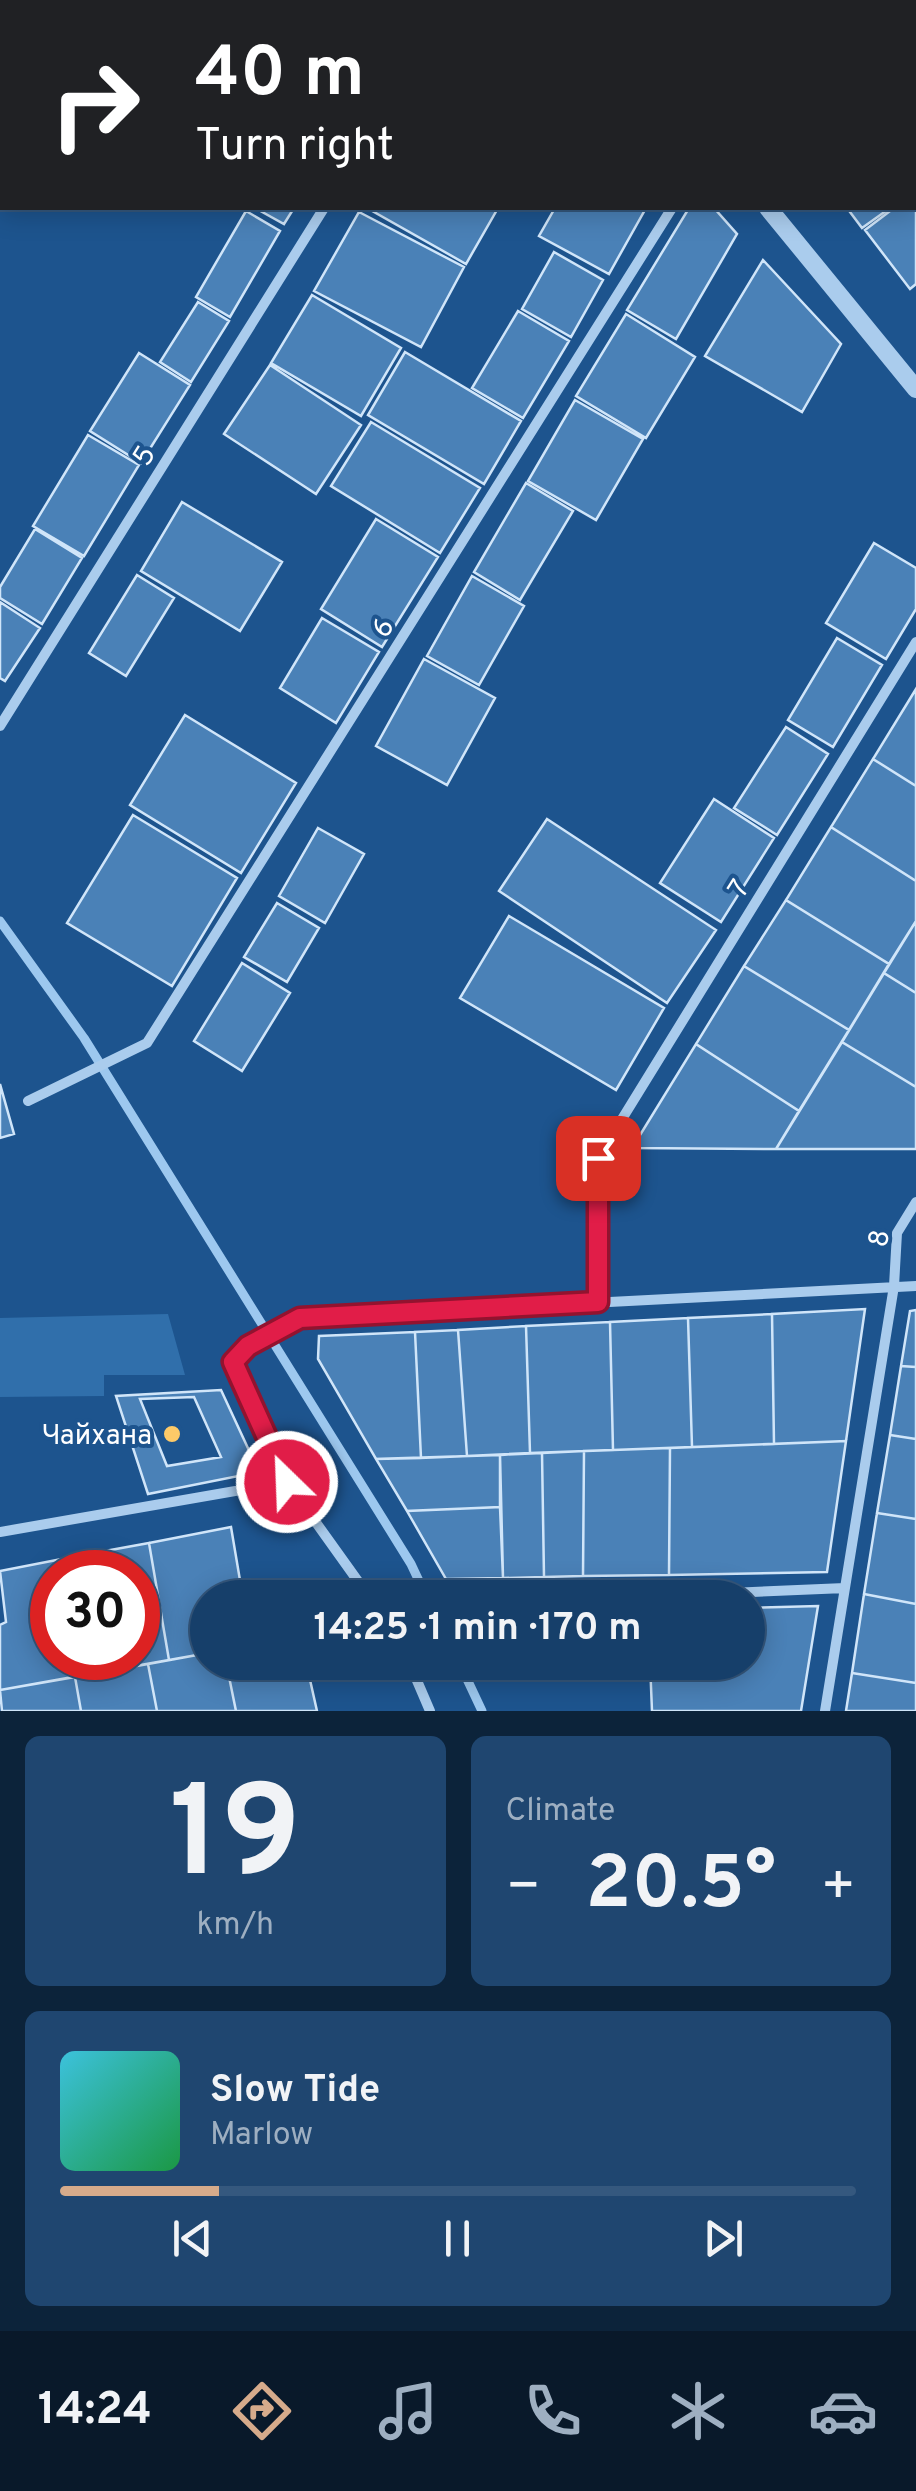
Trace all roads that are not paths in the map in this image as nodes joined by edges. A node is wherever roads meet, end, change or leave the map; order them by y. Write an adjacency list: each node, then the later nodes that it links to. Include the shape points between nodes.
1 (323, 210): 6 (street, 5)
2 (671, 210): 7 (street, 6, via 147,1043)
3 (770, 210): 4 (street)
4 (916, 388)
5 (916, 642): 11 (street, 7, via 598,1158)
6 (0, 726)
7 (28, 1102)
8 (916, 1202): 9 (street, 8, via 897,1233)
9 (894, 1286): 10 (street); 11 (street); 15 (street, 8)
10 (916, 1286)
11 (598, 1302): 12 (street, via 300,1318 248,1346 233,1362)
12 (287, 1482): 13 (street); 14 (street)
13 (0, 1532)
14 (357, 1580)
15 (845, 1588): 16 (street); 19 (street, 8)
16 (765, 1591)
17 (417, 1680): 18 (street)
18 (430, 1711)
19 (825, 1711)

